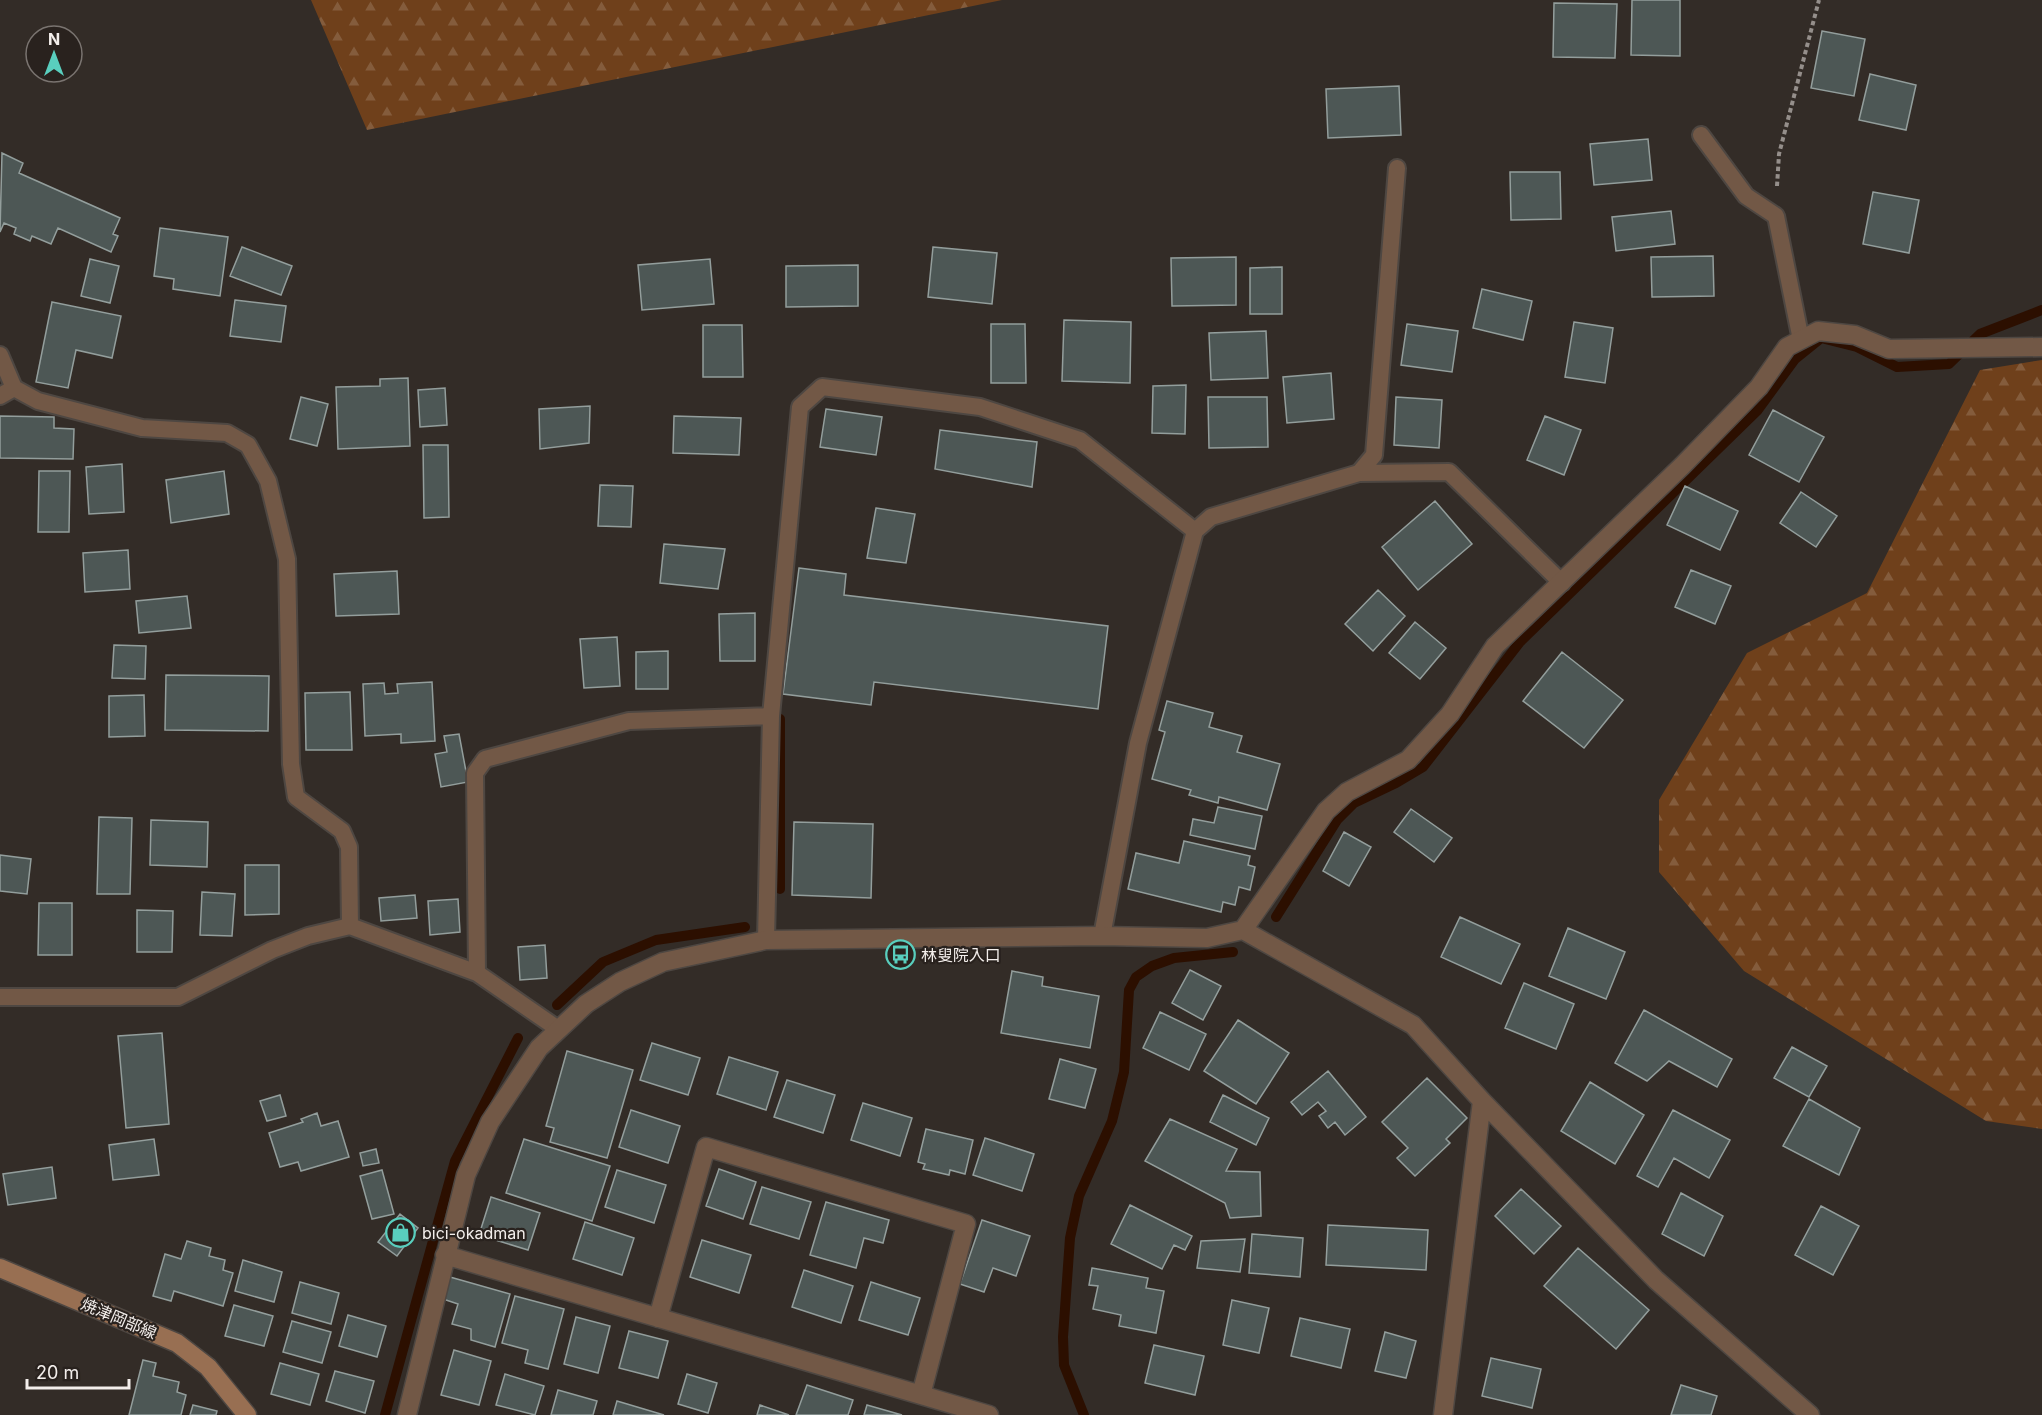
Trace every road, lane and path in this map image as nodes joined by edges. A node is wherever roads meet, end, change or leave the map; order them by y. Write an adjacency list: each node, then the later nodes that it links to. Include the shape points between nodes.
1 (1819, 0): 4 (path, via 1779,154)
2 (1701, 135): 4 (lane, via 1746,196)
3 (1397, 168): 9 (lane, via 1374,455)
4 (1776, 216): 5 (lane)
5 (1801, 340): 6 (street, via 1818,331 1855,335 1889,349); 11 (street, via 1787,347 1759,387)
6 (2042, 347)
7 (0, 355): 8 (lane)
8 (7, 392): 13 (lane, via 142,428 227,434 248,445 268,481 287,560 291,764 296,797 342,831 349,848)
9 (1359, 473): 10 (lane, via 1211,517); 11 (lane, via 1449,472)
10 (1195, 531): 12 (lane, via 1080,440 980,407 822,387 801,407); 15 (lane, via 1138,743)
11 (1562, 583): 14 (street, via 1495,645 1450,714 1408,760 1347,792 1326,811)
12 (771, 716): 16 (lane); 17 (lane, via 630,722 485,759 475,773)
13 (350, 926): 17 (lane); 18 (lane, via 272,950 178,997)
14 (1243, 930): 15 (street, via 1207,938); 20 (street, via 1413,1025)
15 (1102, 936): 16 (street)
16 (766, 940): 19 (street, via 663,962 620,982 586,1004)
17 (477, 973): 19 (lane)
18 (0, 996)
19 (558, 1029): 21 (street, via 539,1048 490,1122 466,1175)
20 (1482, 1101): 28 (street); 29 (street, via 1656,1280)
21 (446, 1255): 23 (street); 26 (street)
22 (0, 1268): 25 (main road, 焼津岡部線, via 177,1343 208,1367)
23 (658, 1318): 24 (street); 24 (street, via 706,1147 966,1224)
24 (921, 1395): 27 (street)
25 (247, 1415)
26 (407, 1415)
27 (989, 1415)
28 (1443, 1415)
29 (1810, 1415)

